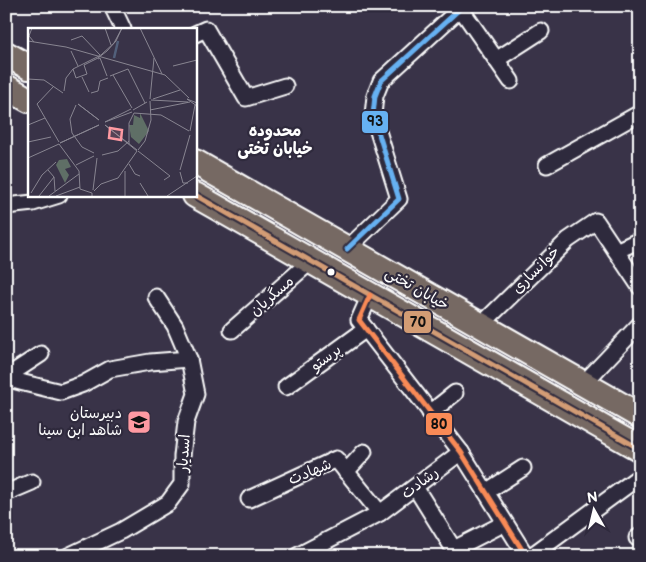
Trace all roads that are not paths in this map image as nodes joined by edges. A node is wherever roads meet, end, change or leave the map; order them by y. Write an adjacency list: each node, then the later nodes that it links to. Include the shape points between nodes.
1 (112, 6): 3 (street)
2 (462, 8): 7 (street); 20 (street, via 381,81 373,115 399,199)
3 (123, 28)
4 (541, 30): 7 (street)
5 (196, 33): 10 (street, via 206,28 246,98)
6 (6, 54): 8 (main road)
7 (496, 60): 9 (street)
8 (28, 66)
9 (511, 81)
10 (285, 86)
11 (6, 87): 12 (main road)
12 (28, 99)
13 (640, 113): 15 (street)
14 (196, 163): 20 (main road, خیابان تختی)
15 (547, 165)
16 (56, 196): 18 (street)
17 (196, 196): 22 (main road, خیابان تختی)
18 (6, 206)
19 (640, 240): 21 (street)
20 (347, 249): 27 (main road, خیابان تختی)
21 (616, 251): 23 (street); 27 (street, خوانساری, via 596,221 568,240)
22 (311, 261): 24 (main road, خیابان تختی); 29 (street, مسگریان)
23 (640, 288)
24 (370, 295): 28 (street, via 359,320); 38 (main road, خیابان تختی)
25 (156, 297): 31 (street, اسدیار, via 175,326)
26 (640, 324): 33 (street)
27 (481, 325): 33 (main road, خیابان تختی)
28 (366, 329): 34 (street, پرستو); 36 (street)
29 (232, 330)
30 (41, 354): 32 (street)
31 (189, 359): 32 (street, via 110,369 61,392); 53 (street, اسدیار, via 196,394 186,422 182,484 168,503 121,531)
32 (6, 377)
33 (583, 384): 37 (main road, خیابان تختی)
34 (286, 387)
35 (455, 393): 36 (street)
36 (430, 413): 40 (street)
37 (640, 416)
38 (640, 449)
39 (364, 452): 42 (street)
40 (461, 452): 45 (street, رشادت); 46 (street)
41 (522, 468): 46 (street)
42 (346, 472): 48 (street, شهادت, via 336,459); 49 (street, شهادت)
43 (640, 476): 55 (street)
44 (32, 482): 47 (street)
45 (415, 487): 49 (street, رشادت); 51 (street)
46 (486, 492): 50 (street)
47 (6, 493)
48 (249, 499)
49 (380, 513): 52 (street, رشادت)
50 (505, 522): 51 (street); 54 (street)
51 (456, 552)
52 (298, 555)
53 (68, 556)
54 (526, 556)
55 (531, 556)

